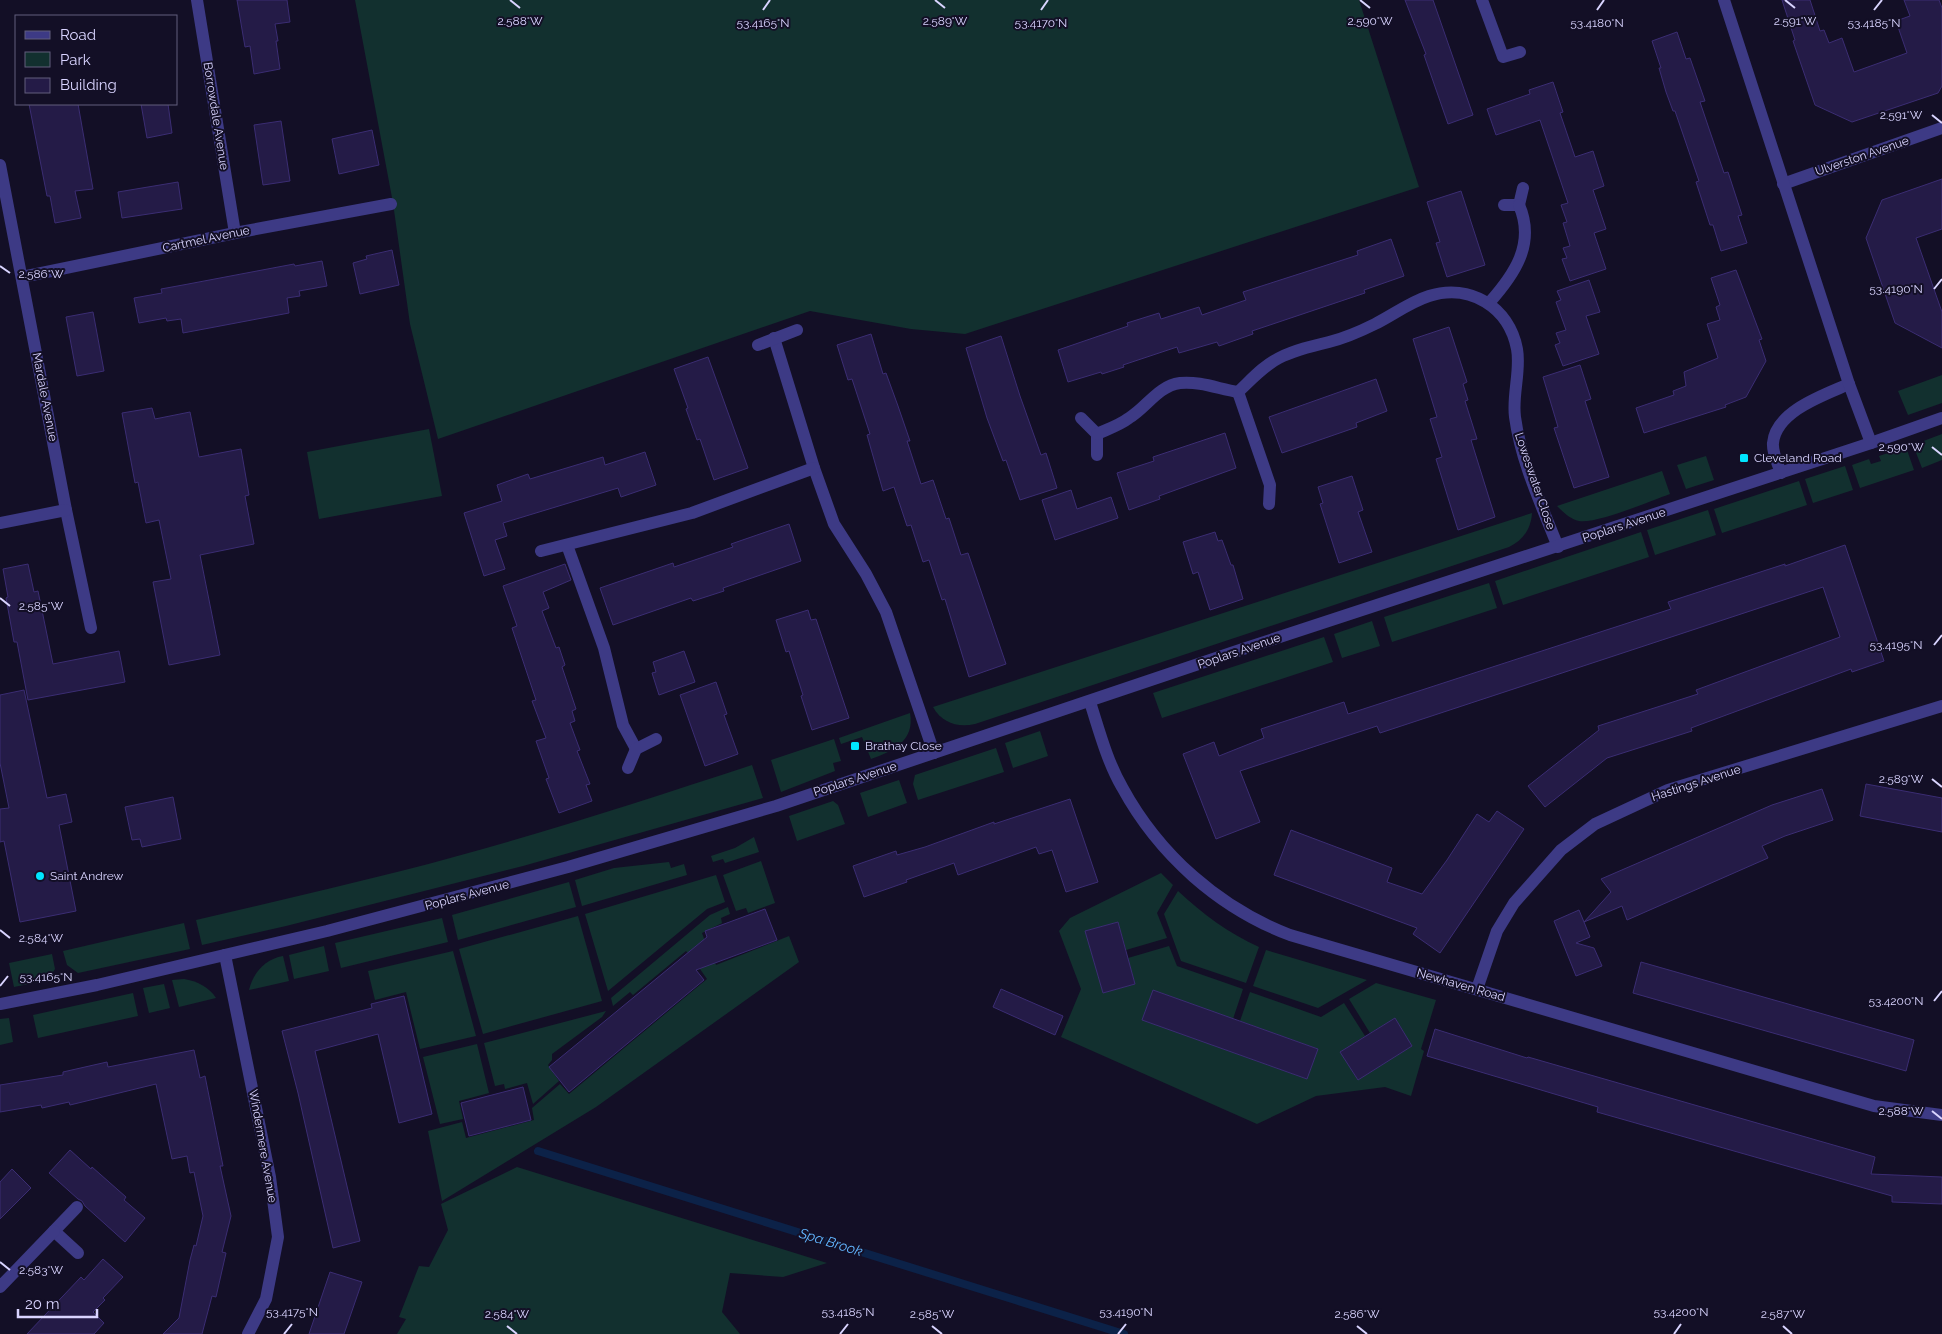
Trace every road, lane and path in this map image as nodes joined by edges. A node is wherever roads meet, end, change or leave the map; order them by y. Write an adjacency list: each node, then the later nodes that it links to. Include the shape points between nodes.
1 (196, 0): 12 (street, Borrowdale Avenue)
2 (1482, 0): 4 (street, via 1503,57)
3 (1724, 0): 7 (street)
4 (1520, 52)
5 (1942, 128): 7 (street, Ulverston Avenue)
6 (0, 165): 13 (street, Mardale Avenue)
7 (1783, 184): 18 (street)
8 (1523, 188): 10 (street)
9 (391, 204): 12 (street, Cartmel Avenue)
10 (1520, 204): 11 (street); 14 (street, via 1527,229 1519,261)
11 (1504, 205)
12 (235, 233): 13 (street, Cartmel Avenue)
13 (22, 277): 28 (street, Mardale Avenue)
14 (1488, 303): 19 (street, Loweswater Close, via 1460,292 1430,295 1355,334 1276,359); 31 (street, Loweswater Close, via 1507,323 1518,351 1514,400 1517,426)
15 (797, 330): 16 (street)
16 (774, 338): 17 (street); 25 (street)
17 (758, 344)
18 (1849, 384): 23 (street); 26 (street, via 1802,405 1779,428 1772,445)
19 (1238, 392): 22 (street, via 1192,383 1173,385 1157,393 1128,419); 27 (street, via 1270,485)
20 (1081, 418): 22 (street)
21 (1942, 418): 23 (street, Poplars Avenue)
22 (1098, 434): 24 (street)
23 (1871, 443): 26 (street, Poplars Avenue)
24 (1097, 456)
25 (814, 468): 30 (street, via 692,513); 38 (street, via 834,524 886,612)
26 (1781, 473): 31 (street, Poplars Avenue)
27 (1269, 504)
28 (66, 510): 29 (street); 33 (street, Mardale Avenue)
29 (0, 524)
30 (567, 545): 32 (street); 37 (street, via 604,648 623,725)
31 (1558, 547): 34 (street, Poplars Avenue)
32 (541, 552)
33 (91, 628)
34 (1090, 702): 38 (street, Poplars Avenue); 41 (street, Newhaven Road, via 1113,769 1132,804 1175,859 1217,896 1252,919 1290,935)
35 (1942, 706): 41 (street, Hastings Avenue, via 1668,790 1595,824 1561,850 1514,903 1497,931)
36 (656, 739): 37 (street)
37 (636, 749): 39 (street)
38 (934, 753): 40 (street, Poplars Avenue, via 776,806 568,867 337,929)
39 (628, 768)
40 (225, 955): 42 (street, Poplars Avenue); 48 (street, Windermere Avenue, via 270,1177 278,1237 266,1299)
41 (1477, 989): 43 (street, Newhaven Road, via 1874,1106)
42 (0, 1004)
43 (1942, 1115)
44 (77, 1207): 45 (street)
45 (54, 1231): 46 (street); 47 (street)
46 (78, 1253)
47 (0, 1287)
48 (248, 1334)

